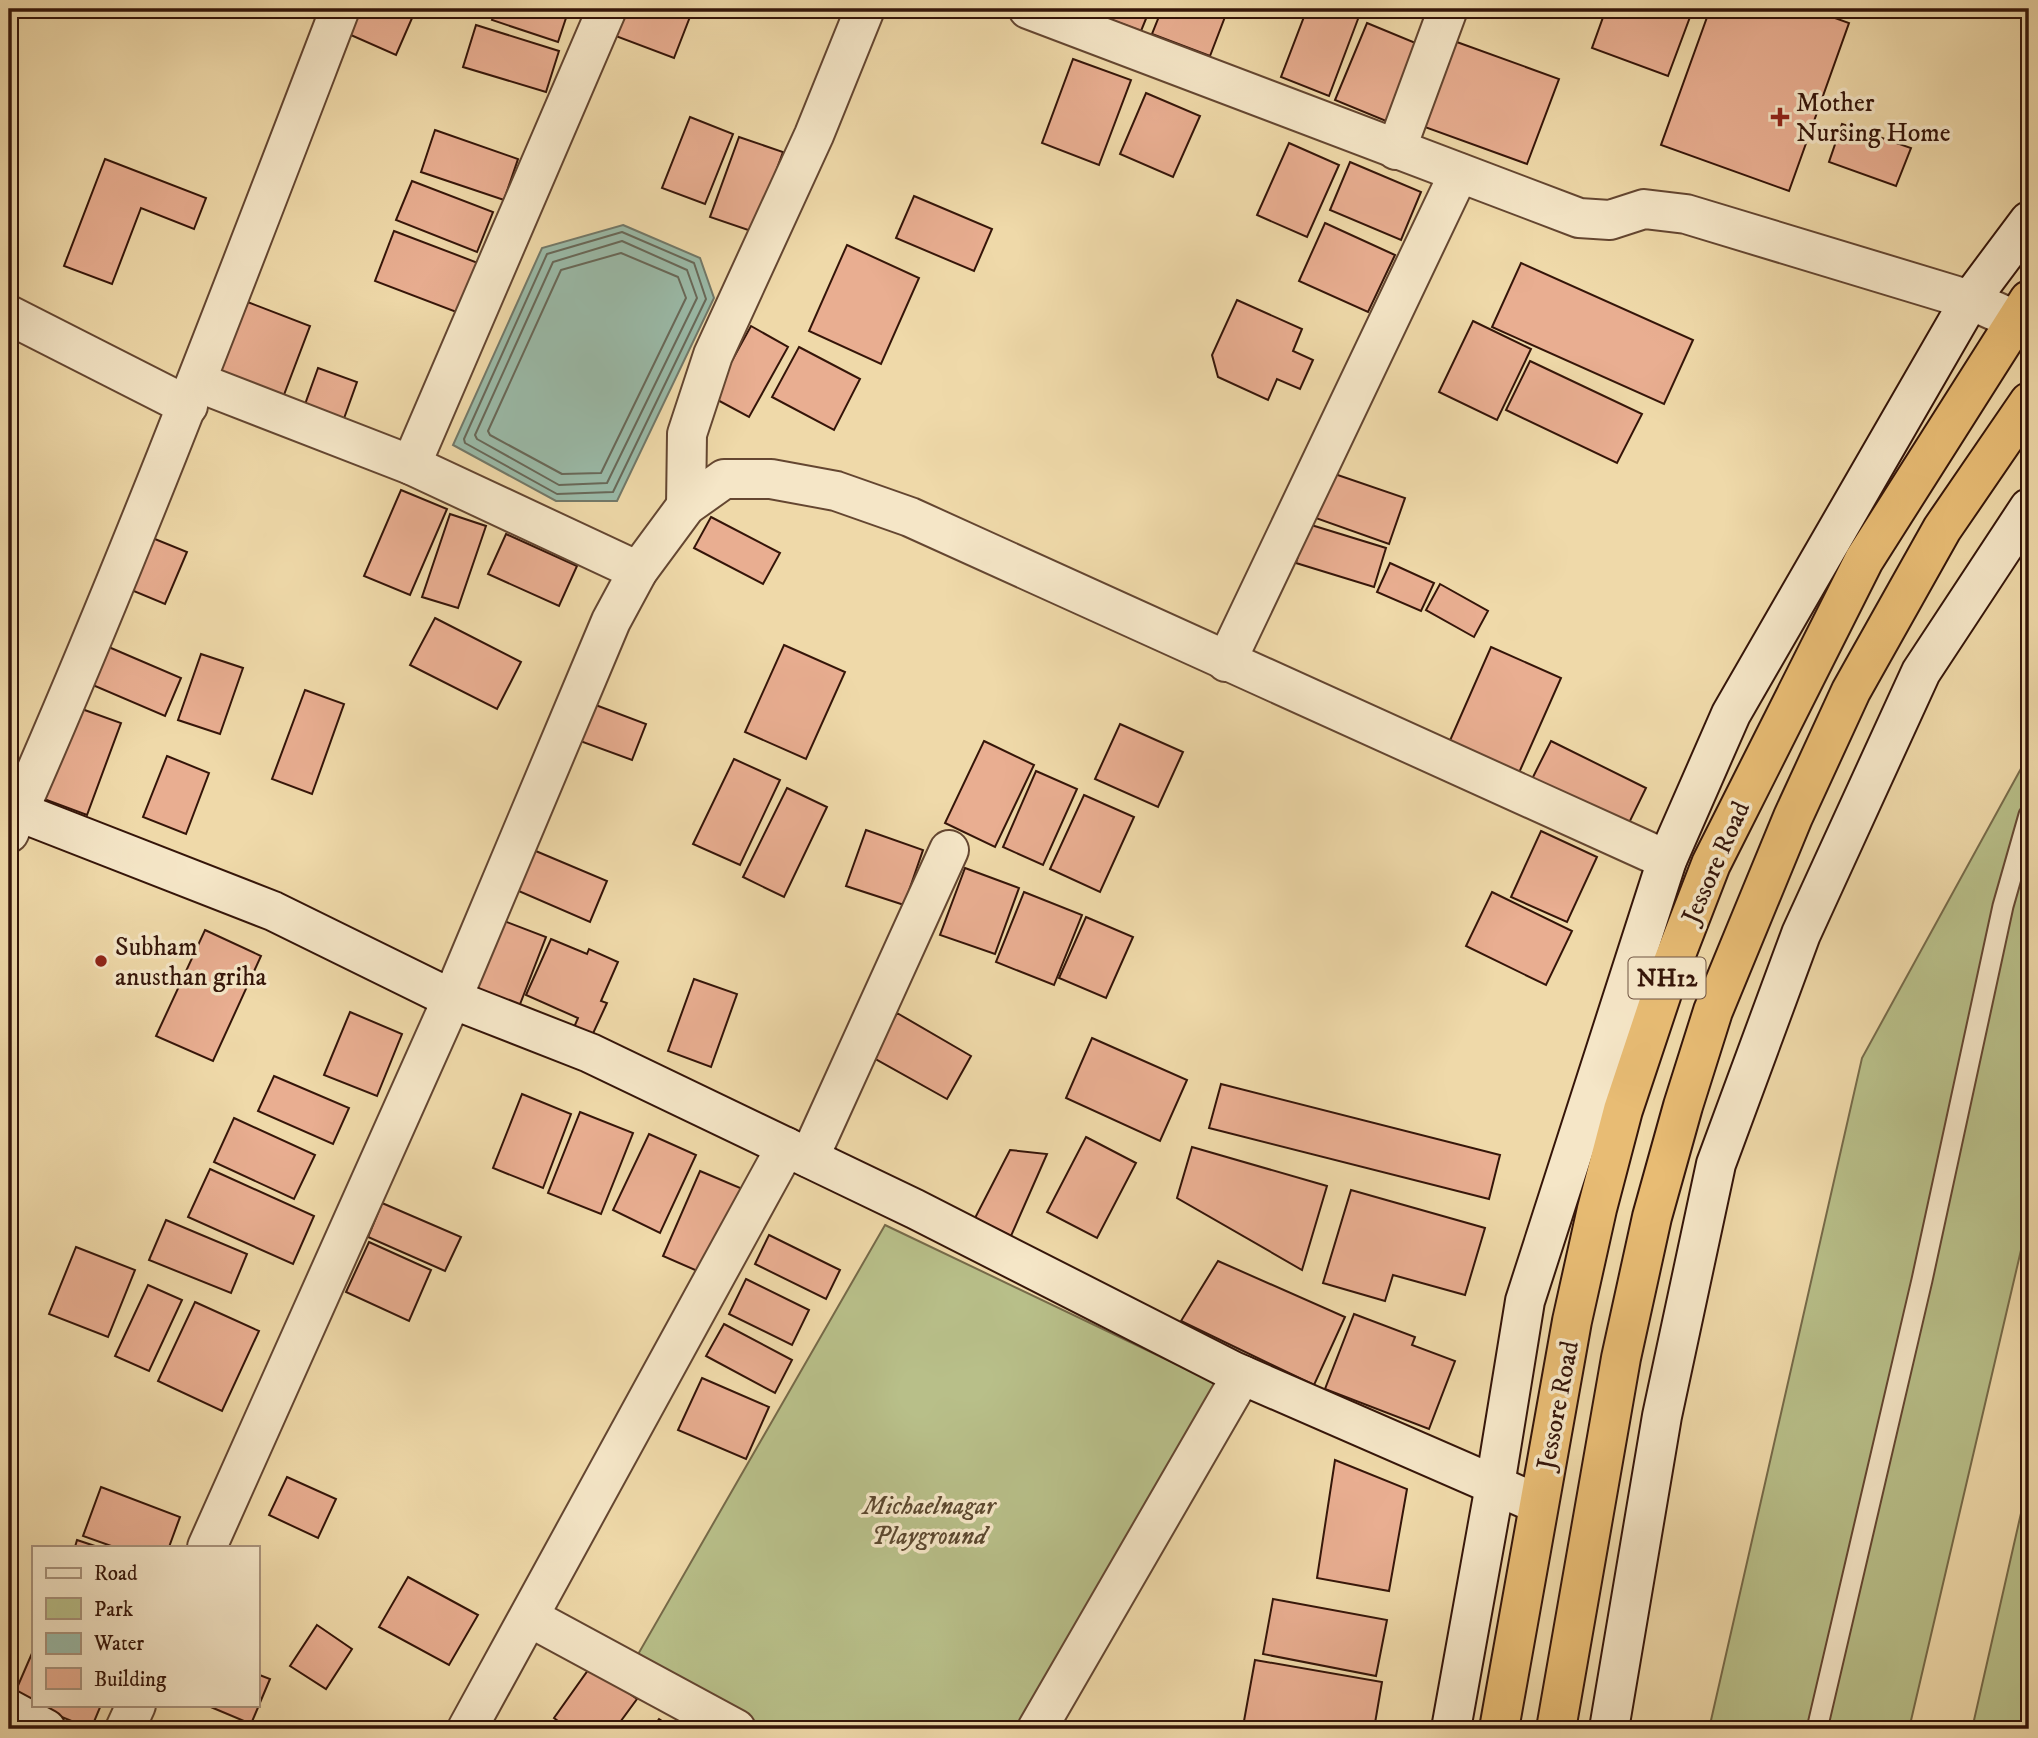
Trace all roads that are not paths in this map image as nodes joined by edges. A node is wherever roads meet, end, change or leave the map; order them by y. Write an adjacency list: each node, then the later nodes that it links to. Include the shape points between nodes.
1 (340, 9): 12 (street)
2 (607, 9): 14 (street)
3 (865, 9): 15 (street, via 814,135 713,355 687,434)
4 (1028, 9): 6 (street)
5 (1448, 9): 6 (street)
6 (1396, 150): 7 (street)
7 (1459, 173): 9 (street, via 1579,218 1610,220 1644,209 1686,214); 18 (street)
8 (2029, 221): 9 (street)
9 (1970, 300): 10 (street); 22 (street, via 1731,714)
10 (2022, 310): 27 (highway, Jessore Road / NH12, via 1864,560 1711,864 1623,1110 1572,1321)
11 (9, 315): 12 (street)
12 (192, 394): 14 (street); 20 (street, via 97,628)
13 (2029, 402): 39 (highway, NH12, via 1942,529 1851,691 1713,1011 1652,1217 1635,1294)
14 (411, 465): 17 (street)
15 (686, 506): 17 (street); 18 (street, via 724,479 771,479 836,491 910,517)
16 (2029, 508): 40 (street, via 1921,673 1801,934 1716,1164 1662,1416)
17 (638, 571): 23 (street, via 611,621)
18 (1226, 662): 22 (street)
19 (2029, 815): 41 (lane, via 2003,905 1922,1280)
20 (12, 818): 23 (street, via 272,911)
21 (949, 850): 24 (street)
22 (1667, 860): 26 (street, via 1525,1301)
23 (452, 999): 24 (street, via 590,1053); 28 (street)
24 (797, 1152): 25 (street); 29 (street)
25 (1242, 1375): 26 (street); 36 (street)
26 (1495, 1485): 27 (street); 37 (street)
27 (1538, 1504): 38 (highway, Jessore Road / NH12)
28 (207, 1546)
29 (528, 1617): 34 (street); 35 (street)
30 (136, 1706): 33 (street)
31 (9, 1709): 32 (street)
32 (46, 1729)
33 (125, 1729)
34 (467, 1729)
35 (736, 1729)
36 (1037, 1729)
37 (1451, 1729)
38 (1499, 1729)
39 (1556, 1729)
40 (1609, 1729)
41 (1816, 1729)

